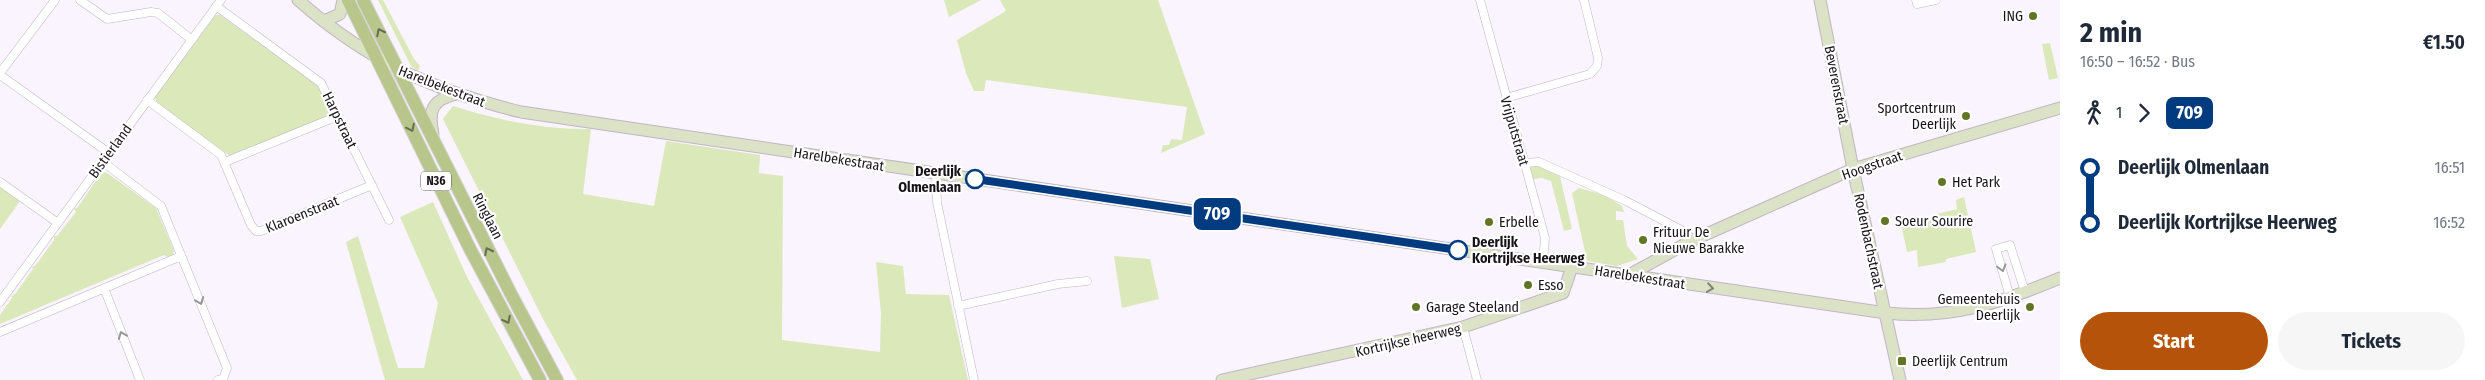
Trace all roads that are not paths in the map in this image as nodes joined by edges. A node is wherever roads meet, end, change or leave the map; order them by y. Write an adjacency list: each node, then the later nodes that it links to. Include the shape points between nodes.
1 (55, 0): 17 (street)
2 (80, 0): 14 (street, via 107,19 158,13)
3 (298, 0): 13 (street)
4 (343, 0): 13 (street, via 340,14)
5 (348, 0): 15 (main road, N36)
6 (364, 0): 16 (main road, N36, one-way to 6)
7 (1480, 0): 19 (street, Vrijputstraat)
8 (1584, 0): 19 (street, via 1598,58 1597,66 1590,74)
9 (1820, 0): 28 (street, Beverenstraat)
10 (1916, 0): 11 (street, via 1916,4)
11 (1936, 0)
12 (219, 3): 14 (street, Bistierland); 22 (street, Harpstraat, via 321,83)
13 (324, 21): 15 (street)
14 (192, 40): 20 (street, Bistierland)
15 (376, 58): 16 (main road, N36)
16 (392, 68): 18 (street, Harelbekestraat); 23 (main road, Ringlaan / N36); 51 (main road, N36, one-way to 51, via 470,249)
17 (0, 74): 24 (street)
18 (456, 94): 23 (street, via 440,99 433,107 431,123); 29 (street, Harelbekestraat, via 521,112)
19 (1506, 98): 27 (street, Vrijputstraat)
20 (148, 100): 24 (street, Bistierland); 26 (street, Klaroenstraat, via 221,154)
21 (2060, 108): 28 (street, Hoogstraat)
22 (338, 116): 26 (street); 31 (street, Harpstraat)
23 (435, 143): 52 (main road, Ringlaan / N36, one-way to 23, via 514,302)
24 (109, 153): 25 (street, Bistierland)
25 (102, 162): 33 (street, Bistierland); 35 (street, via 161,206)
26 (225, 162): 31 (street, Klaroenstraat, via 256,231)
27 (1525, 163): 34 (street, via 1539,162 1626,201 1687,233); 36 (street, Vrijputstraat, via 1545,238)
28 (1853, 169): 34 (street, Hoogstraat); 46 (street, Rodenbachstraat)
29 (936, 174): 36 (street, Harelbekestraat); 45 (street, via 937,202)
30 (0, 182): 33 (street)
31 (372, 185): 32 (street, Harpstraat)
32 (389, 220)
33 (58, 223): 43 (street, Bistierland)
34 (1691, 241): 38 (street, Hoogstraat)
35 (181, 256): 41 (street); 50 (street, one-way to 50, via 227,368 223,379)
36 (1543, 263): 37 (street, Harelbekestraat)
37 (1572, 267): 38 (street, Harelbekestraat); 47 (street, Kortrijkse heerweg, via 1563,293)
38 (1628, 276): 46 (street, Harelbekestraat, one-way to 46)
39 (2060, 278): 42 (street, Harelbekestraat)
40 (1087, 281): 45 (street, via 1058,284)
41 (104, 288): 48 (street); 49 (street, one-way to 41)
42 (2025, 292): 44 (street, Harelbekestraat); 44 (street, one-way to 44, via 2010,245 1996,249)
43 (2, 297)
44 (2010, 297): 46 (street, Harelbekestraat, via 1968,310 1937,315)
45 (958, 306): 53 (street)
46 (1886, 313): 56 (street, Rodenbachstraat)
47 (1463, 327): 54 (street, Kortrijkse heerweg); 55 (street)
48 (0, 332)
49 (140, 380)
50 (218, 380)
51 (540, 380)
52 (557, 380)
53 (974, 380)
54 (1222, 380)
55 (1478, 380)
56 (1900, 380)

